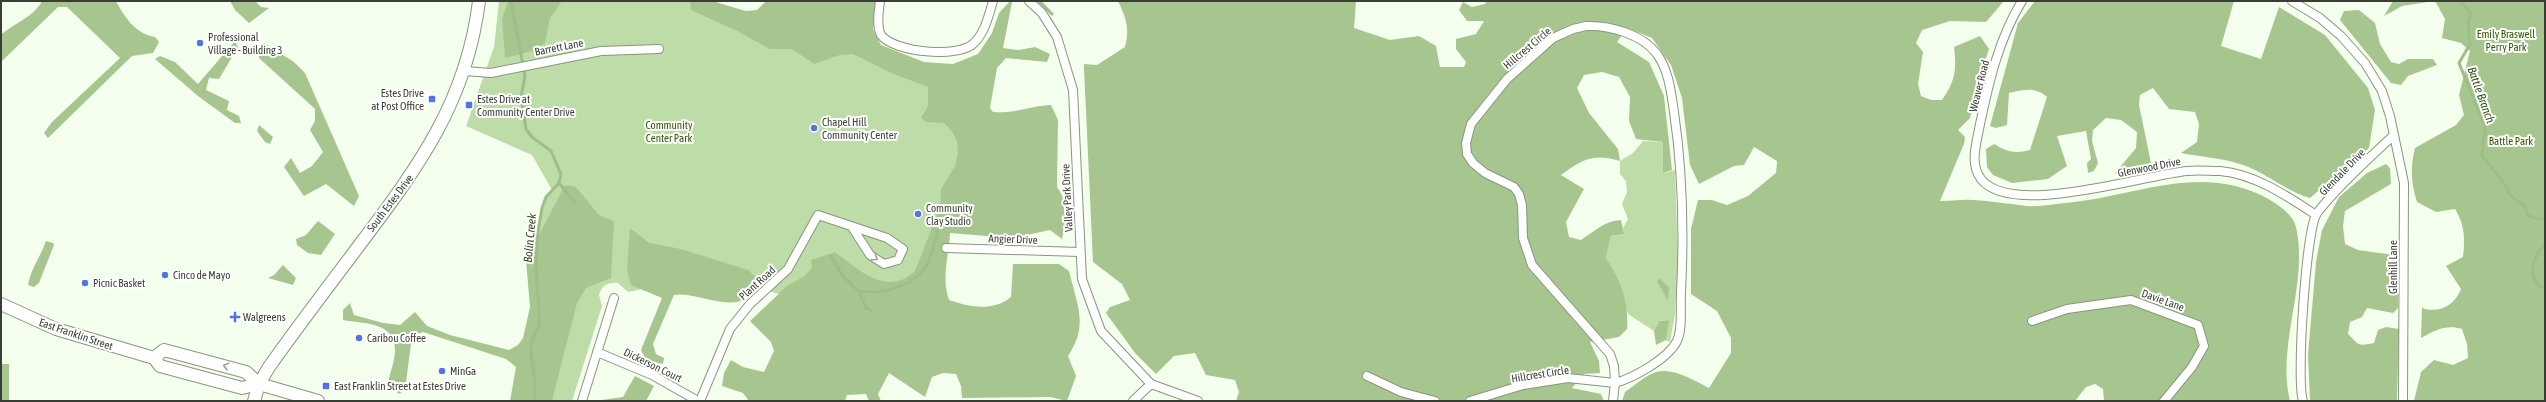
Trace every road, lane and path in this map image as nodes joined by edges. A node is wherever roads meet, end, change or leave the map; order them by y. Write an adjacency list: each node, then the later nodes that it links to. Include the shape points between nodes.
1 (479, 1): 8 (main road, South Estes Drive)
2 (880, 1): 3 (street, via 880,28 886,39 918,50 942,53 964,50 974,43)
3 (993, 1)
4 (1029, 1): 14 (street, Valley Park Drive, via 1042,13 1057,37 1072,90)
5 (2022, 1): 10 (street, Weaver Road, via 2001,44 1989,84 1975,151 1975,168)
6 (2292, 1): 9 (street, via 2341,36 2365,63 2382,91)
7 (659, 49): 8 (street, Barrett Lane, via 601,51 491,73)
8 (464, 71): 22 (main road, South Estes Drive, via 440,130 424,156 273,361)
9 (2394, 135): 11 (street, Glendale Drive); 35 (street, Glenhill Lane, via 2404,183)
10 (1981, 179): 11 (street, Glenwood Drive, via 1991,189 2006,194 2043,195 2100,188 2187,171 2221,172 2273,188)
11 (2316, 215): 34 (street, via 2299,360)
12 (852, 228): 12 (street, Plant Road, one-way to 12, via 870,255 884,264 898,260 903,249 887,238); 27 (street, Plant Road, via 818,215 788,269 750,304 730,329)
13 (946, 248): 14 (street, Angier Drive)
14 (1080, 252): 23 (street, Valley Park Drive, via 1082,279 1101,331)
15 (614, 298): 18 (street)
16 (1, 304): 19 (main road, East Franklin Street, via 73,335)
17 (2032, 321): 33 (street, Davie Lane, via 2067,308 2131,300 2198,325 2204,346 2192,367)
18 (597, 352): 26 (street); 27 (street, Dickerson Court, via 652,375)
19 (154, 358): 22 (main road, East Franklin Street, via 160,366 242,388); 22 (main road, East Franklin Street, one-way to 19, via 246,372 164,350)
20 (1367, 376): 30 (street, via 1401,392)
21 (1615, 383): 21 (street, Hillcrest Circle, via 1610,354 1532,265 1523,238 1519,194 1514,187 1484,172 1474,163 1467,154 1466,143 1471,124 1507,79 1553,38 1586,26 1611,28 1623,32 1644,42 1656,53 1669,83 1681,156 1684,243 1680,335 1672,349 1662,357 1626,380); 31 (street, Hillcrest Circle, via 1568,378 1523,386); 32 (street)
22 (259, 384): 24 (main road, South Estes Drive); 25 (main road, East Franklin Street)
23 (1151, 384): 28 (street); 29 (street, Valley Park Drive)
24 (254, 401)
25 (318, 401)
26 (582, 401)
27 (699, 401)
28 (1133, 401)
29 (1198, 401)
30 (1435, 401)
31 (1470, 401)
32 (1613, 401)
33 (2164, 401)
34 (2303, 401)
35 (2403, 401)

